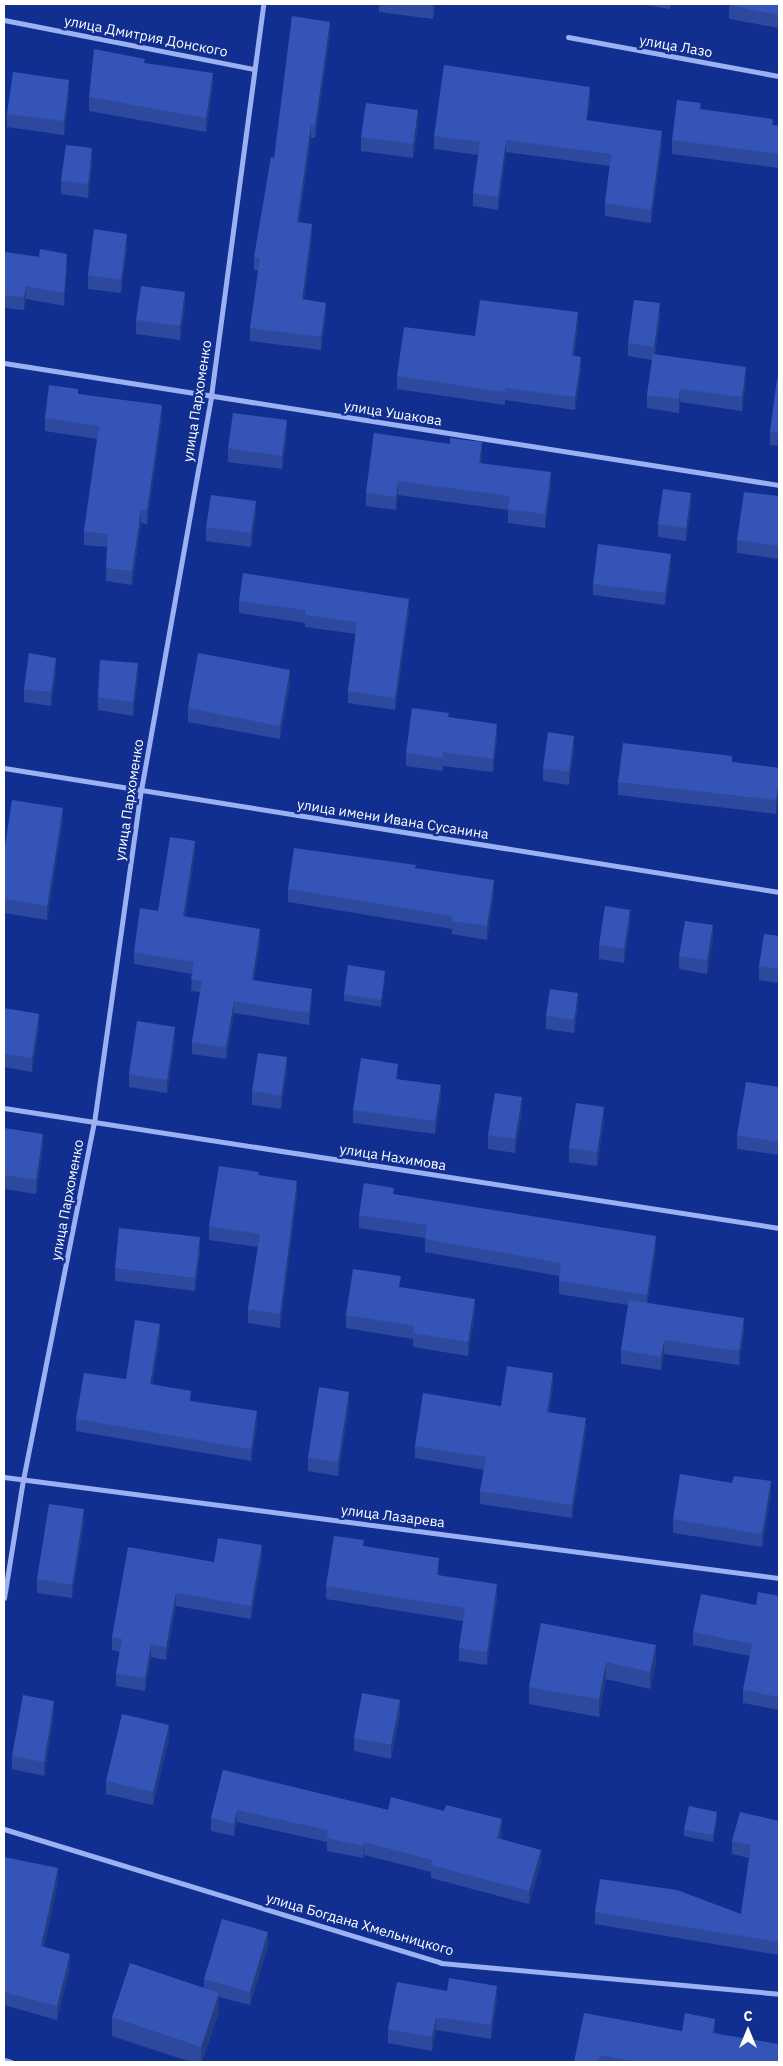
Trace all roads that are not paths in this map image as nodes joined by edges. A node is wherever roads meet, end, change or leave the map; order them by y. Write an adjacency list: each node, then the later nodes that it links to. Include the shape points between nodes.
1 (263, 4): 4 (street, улица Пархоменко)
2 (4, 20): 4 (street, улица Дмитрия Донского)
3 (568, 37): 5 (street, улица Лазо)
4 (254, 68): 7 (street, улица Пархоменко)
5 (779, 76)
6 (4, 363): 7 (street, улица Ушакова)
7 (211, 396): 8 (street, улица Ушакова); 10 (street, улица Пархоменко)
8 (779, 485)
9 (4, 768): 10 (street, улица имени Ивана Сусанина)
10 (141, 790): 11 (street, улица имени Ивана Сусанина); 13 (street, улица Пархоменко)
11 (779, 892)
12 (4, 1108): 13 (street, улица Нахимова)
13 (94, 1122): 14 (street, улица Нахимова); 16 (street, улица Пархоменко)
14 (779, 1228)
15 (4, 1477): 16 (street, улица Лазарева)
16 (23, 1480): 17 (street, улица Лазарева); 18 (street, улица Пархоменко)
17 (779, 1578)
18 (4, 1598)
19 (4, 1829): 20 (street, улица Богдана Хмельницкого, via 441,1963)
20 (779, 1994)
21 (4, 2060): 22 (street)
22 (11, 2062)

